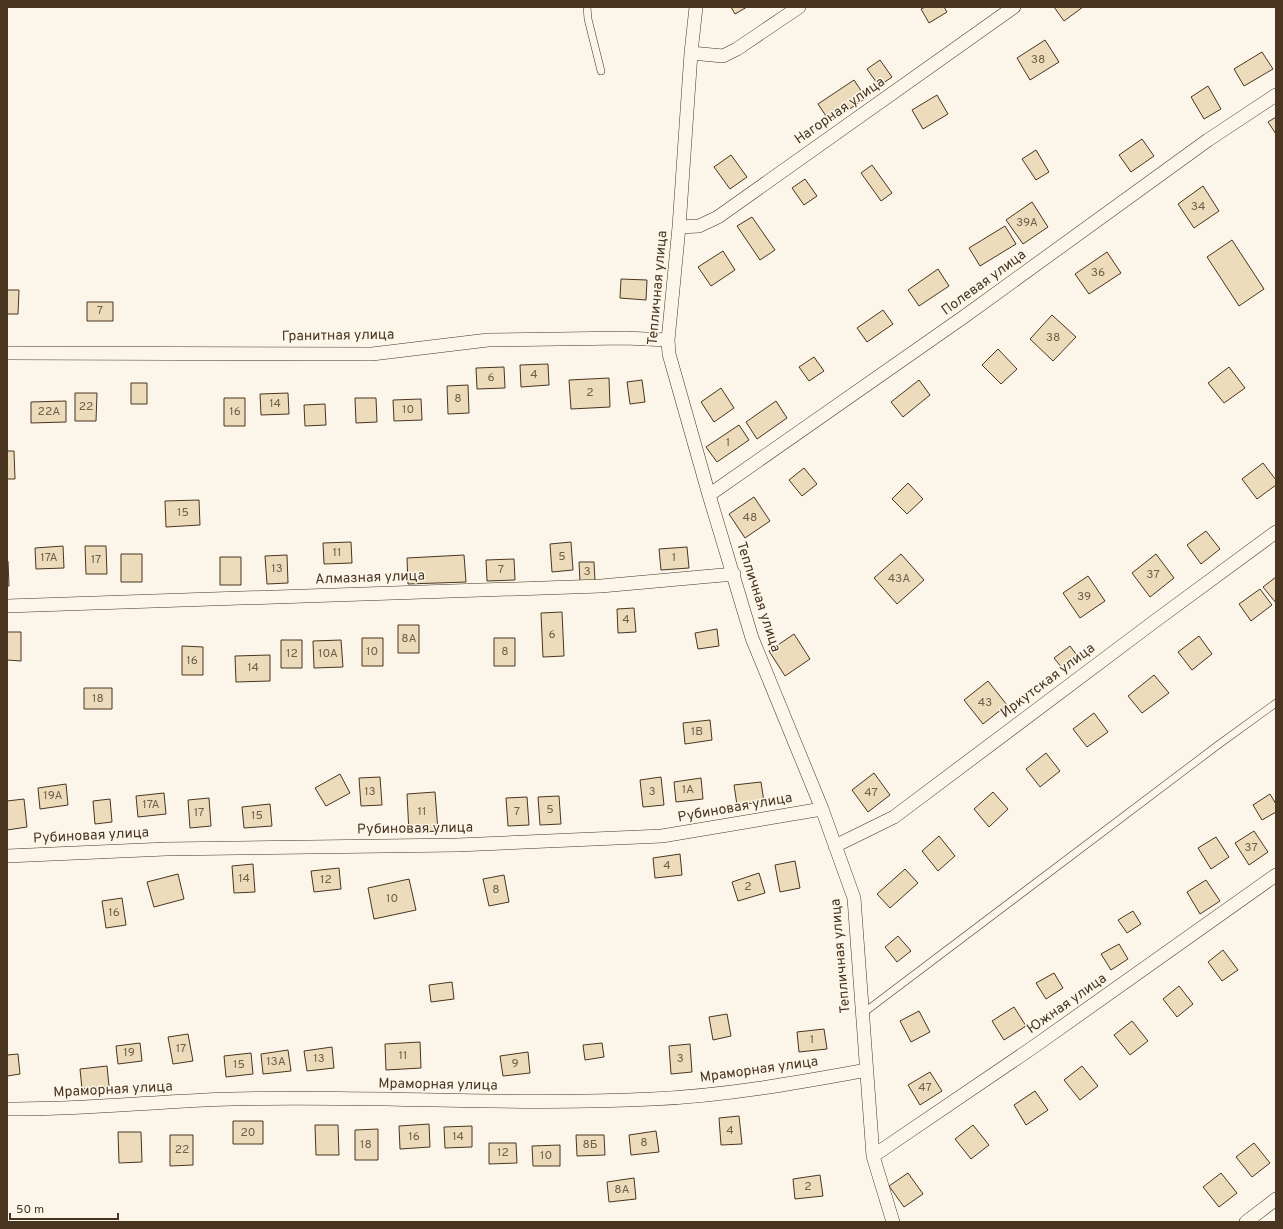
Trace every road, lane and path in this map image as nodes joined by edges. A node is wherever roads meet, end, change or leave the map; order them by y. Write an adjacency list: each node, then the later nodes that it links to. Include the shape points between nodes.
1 (587, 7): 6 (lane)
2 (696, 7): 5 (street, Тепличная улица)
3 (799, 7): 5 (street, via 723,56)
4 (1014, 7): 8 (street, Нагорная улица, via 718,217 699,226)
5 (691, 53): 8 (street, Тепличная улица)
6 (601, 71)
7 (1276, 95): 11 (street, Полевая улица, via 1208,140 965,316)
8 (679, 227): 9 (street, Тепличная улица)
9 (668, 340): 10 (street, Гранитная улица, via 488,340 372,354); 11 (street, Тепличная улица, via 669,354)
10 (7, 353)
11 (709, 495): 13 (street, Тепличная улица)
12 (1276, 532): 17 (street, Иркутская улица, via 894,817)
13 (734, 574): 14 (street, Алмазная улица, via 593,586); 16 (street, Тепличная улица, via 752,638)
14 (7, 606)
15 (1276, 703): 20 (lane)
16 (822, 809): 17 (street, Тепличная улица); 18 (street, Рубиновая улица, via 662,836 457,845 166,849)
17 (835, 846): 20 (street, Тепличная улица, via 854,898)
18 (7, 856)
19 (1276, 875): 23 (street, Южная улица, via 1039,1043)
20 (862, 1014): 21 (street, Тепличная улица)
21 (867, 1070): 22 (street, Мраморная улица, via 777,1086 654,1099 509,1102 232,1099 53,1110); 23 (street, Тепличная улица)
22 (7, 1109)
23 (873, 1156): 25 (street, Тепличная улица)
24 (1276, 1198): 26 (street)
25 (893, 1222)
26 (1246, 1222)

